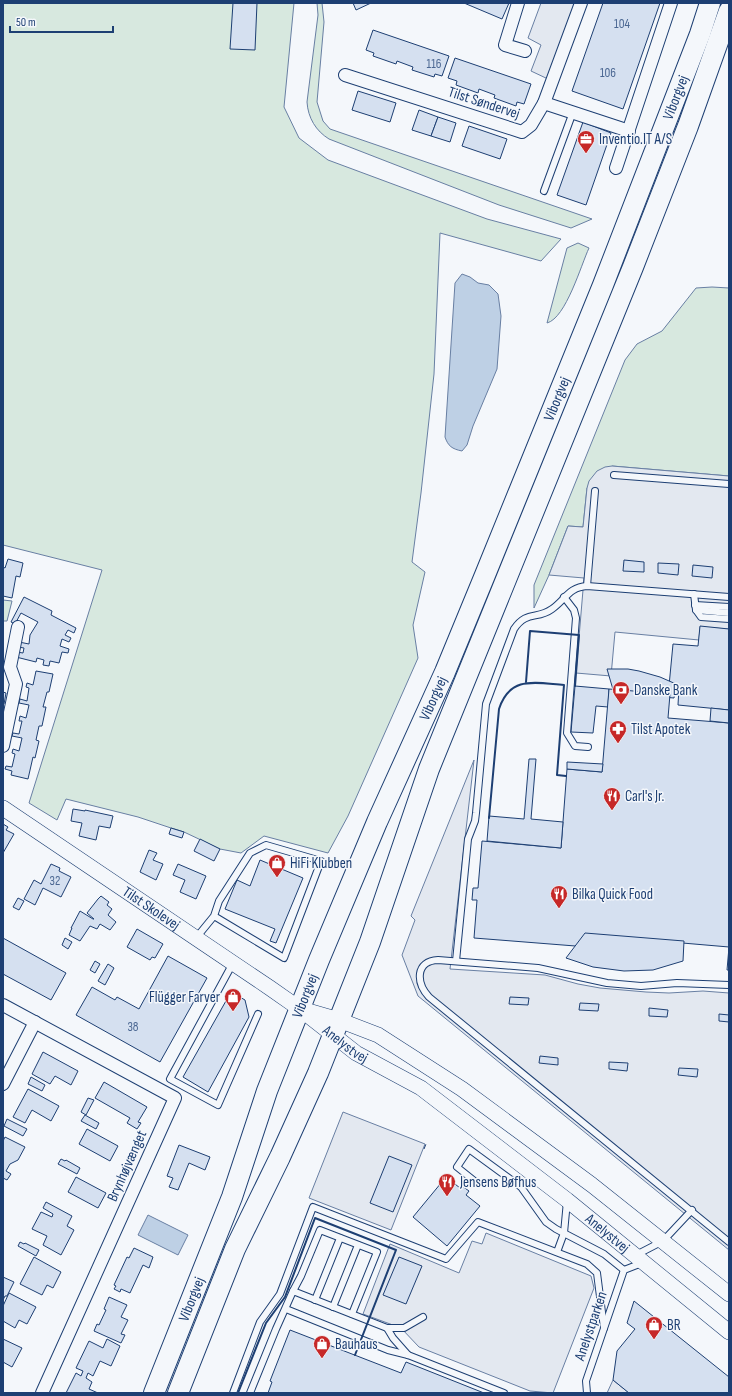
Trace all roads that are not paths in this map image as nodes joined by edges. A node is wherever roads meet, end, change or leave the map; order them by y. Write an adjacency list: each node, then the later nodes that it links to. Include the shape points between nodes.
1 (518, 3): 6 (street, via 505,44)
2 (581, 3): 8 (street, Tilst Søndervej)
3 (671, 3): 10 (street)
4 (710, 3): 34 (main road, Viborgvej, via 603,285 518,494 445,672 377,822)
5 (729, 11): 37 (main road, Viborgvej, via 634,268 429,769 370,942)
6 (525, 51)
7 (345, 75): 8 (street, Tilst Søndervej, via 522,132 531,125)
8 (544, 102): 9 (street)
9 (573, 112): 10 (street); 12 (lane)
10 (629, 131): 11 (street)
11 (616, 168)
12 (544, 191)
13 (614, 475): 14 (lane)
14 (729, 484)
15 (595, 491): 16 (lane)
16 (587, 586): 17 (lane); 18 (lane, via 579,586)
17 (694, 594): 19 (lane); 21 (lane)
18 (564, 597): 26 (lane, via 574,610 576,618 567,733 575,746); 30 (lane, via 551,610 523,618 519,622 514,629 486,704 476,813 468,838)
19 (729, 597)
20 (729, 607): 21 (lane)
21 (696, 608): 22 (lane); 23 (lane, via 701,617)
22 (729, 613)
23 (729, 619)
24 (18, 627): 25 (street, via 10,667 16,684)
25 (3, 746)
26 (588, 747)
27 (3, 808): 29 (street, Tilst Skolevej)
28 (214, 916): 28 (lane, via 284,958 321,861 266,845 250,853 219,900); 29 (lane)
29 (196, 938): 31 (street, Tilst Skolevej)
30 (456, 961): 32 (lane, via 538,968 607,983 641,986); 41 (lane, via 432,960 422,968 420,981 429,997)
31 (233, 963): 34 (street, Tilst Skolevej); 35 (lane, via 170,1079 218,1104)
32 (729, 985)
33 (3, 1005): 36 (street, Brynhøjvænget)
34 (300, 1009): 37 (street, Anelystvej); 63 (main road, Viborgvej, via 267,1091 232,1197)
35 (258, 1014)
36 (35, 1022): 38 (street); 62 (street, Brynhøjvænget, via 175,1098)
37 (336, 1028): 40 (street, Anelystvej, via 356,1053 421,1088); 44 (street, Anelystvej, via 378,1036 462,1089); 64 (main road, Viborgvej, via 280,1158 235,1248)
38 (3, 1084)
39 (477, 1183): 42 (lane, via 457,1167 469,1149 521,1187 546,1222)
40 (567, 1200): 42 (lane); 48 (street, Anelystvej)
41 (692, 1210): 44 (lane); 45 (lane)
42 (564, 1233): 47 (lane); 49 (lane, via 604,1254)
43 (340, 1238): 46 (lane); 50 (lane, via 320,1230); 52 (lane)
44 (663, 1241): 48 (lane); 51 (street, Anelystvej)
45 (729, 1242)
46 (358, 1245): 53 (lane); 55 (lane, via 377,1252)
47 (557, 1252): 58 (lane, via 587,1264 597,1273); 65 (lane, via 478,1222 446,1259 313,1207 280,1294 260,1322)
48 (640, 1259): 49 (lane); 59 (street, Anelystvej)
49 (624, 1270): 58 (lane, Anelystparken)
50 (293, 1291): 52 (lane); 54 (lane)
51 (729, 1294)
52 (315, 1300): 53 (lane)
53 (333, 1307): 55 (lane)
54 (286, 1309): 60 (lane, via 388,1350); 66 (lane)
55 (352, 1314): 57 (lane)
56 (423, 1318): 57 (lane, via 404,1328)
57 (387, 1328): 60 (lane)
58 (604, 1328): 61 (lane, Anelystparken, via 586,1381)
59 (729, 1332)
60 (408, 1355): 67 (lane)
61 (586, 1392): 68 (lane, Anelystparken)
62 (42, 1393)
63 (154, 1393)
64 (178, 1393)
65 (233, 1393)
66 (250, 1393)
67 (504, 1393)
68 (579, 1393)

